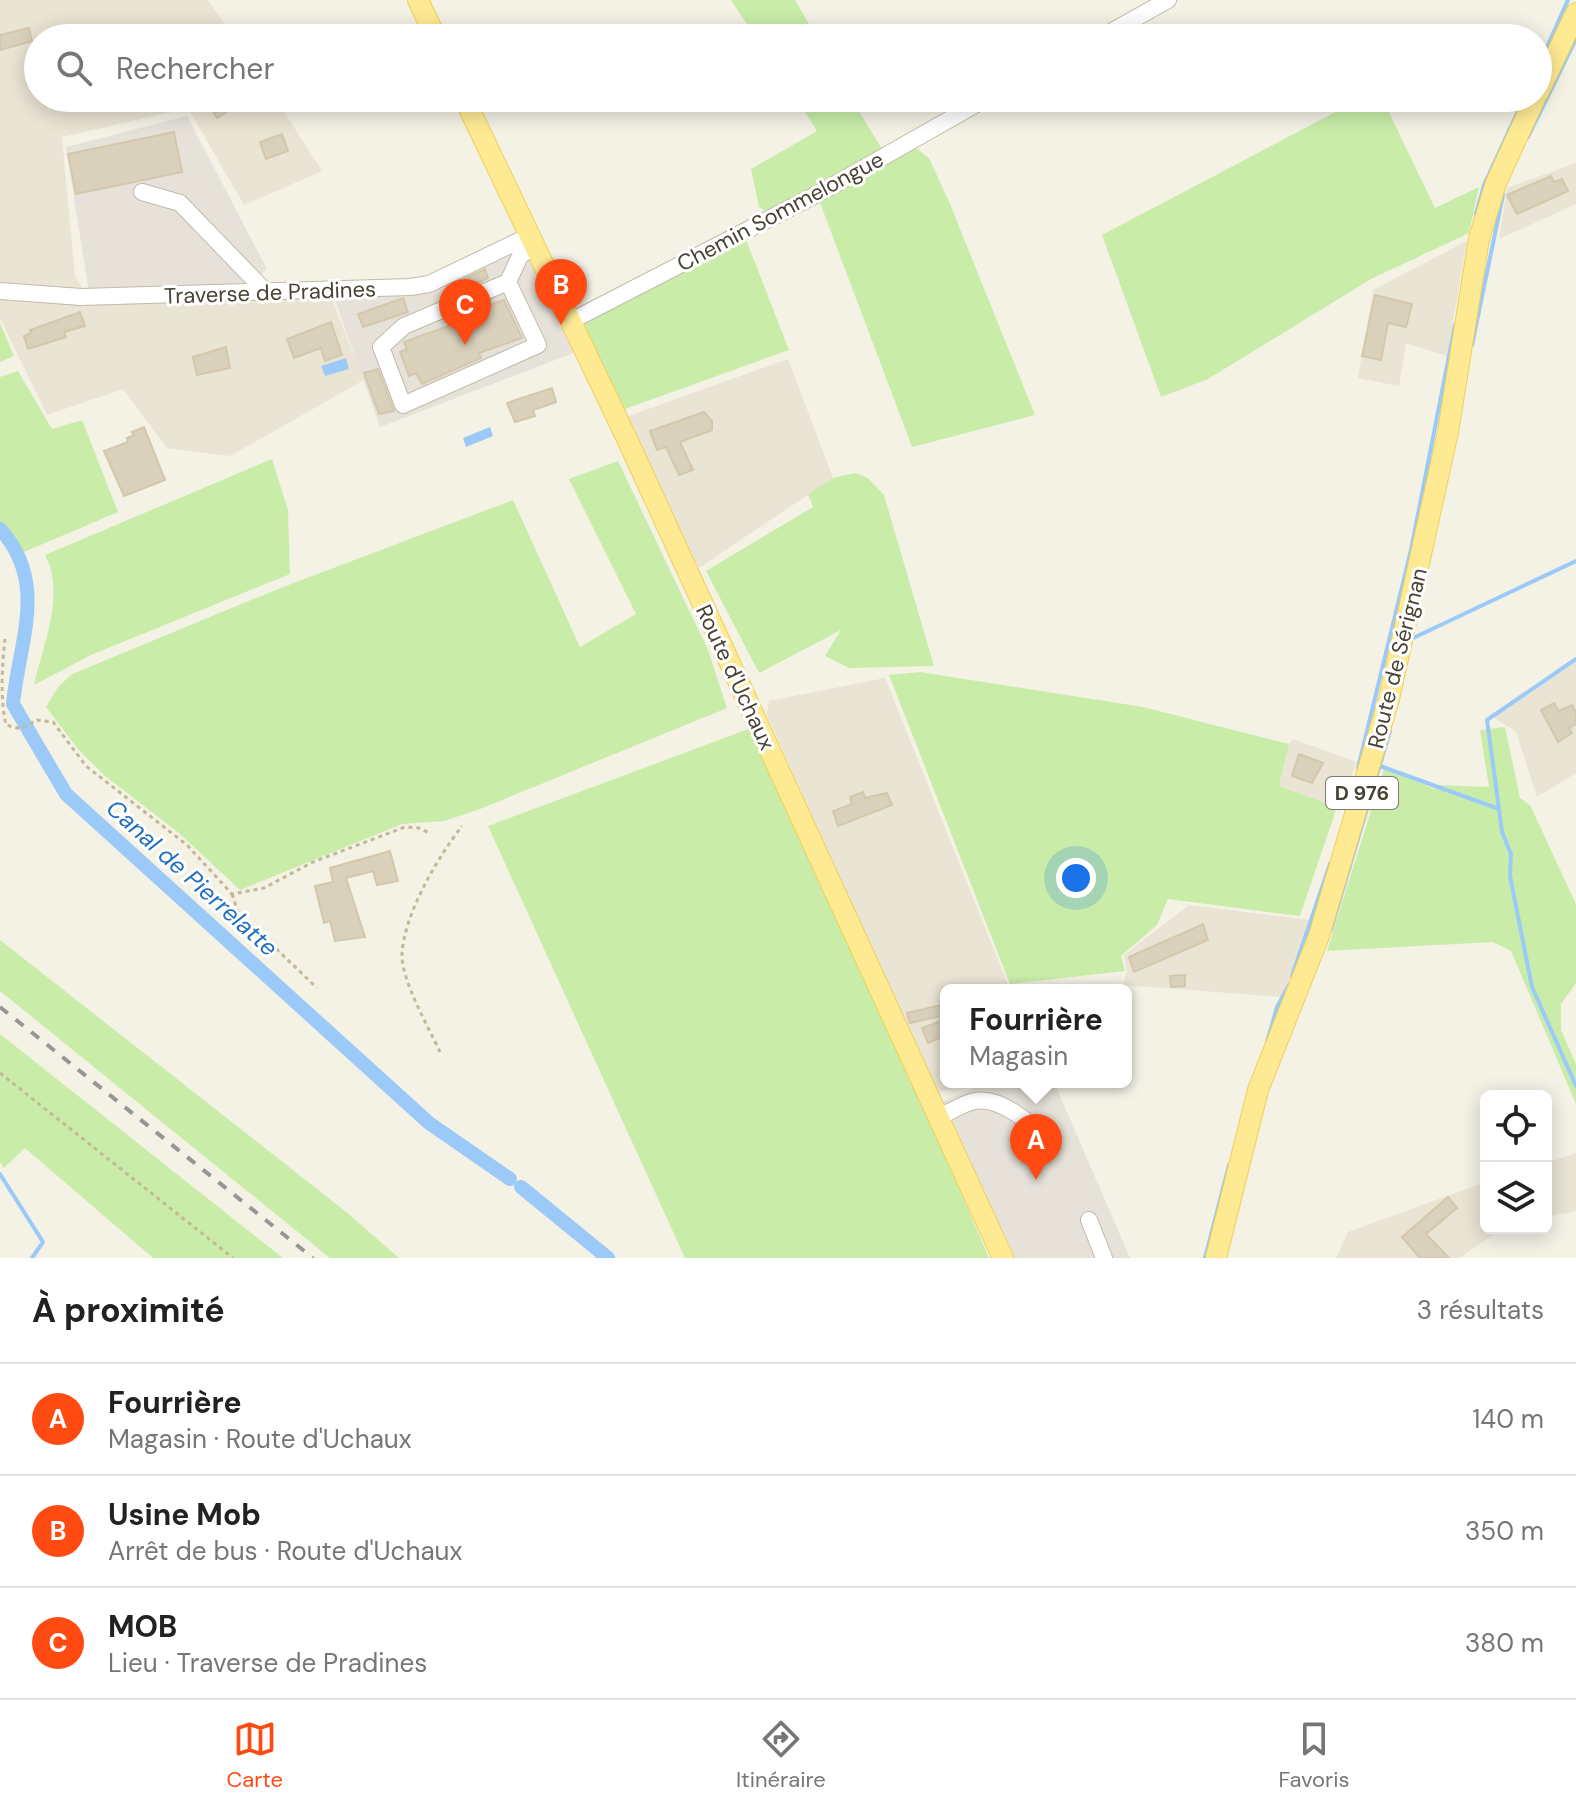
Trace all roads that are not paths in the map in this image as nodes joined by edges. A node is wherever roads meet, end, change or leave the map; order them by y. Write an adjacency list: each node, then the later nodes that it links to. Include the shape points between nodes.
1 (418, 0): 4 (main road)
2 (1168, 0): 5 (street)
3 (1576, 13): 6 (main road, Route de Sérignan / D 976)
4 (429, 24)
5 (1125, 24)
6 (1552, 63)
7 (471, 112): 11 (main road, Route d'Uchaux)
8 (962, 112): 15 (street, Chemin Sommelongue, via 825,190)
9 (1529, 112): 21 (main road, Route de Sérignan / D 976, via 1496,183 1479,239 1448,432 1389,699 1327,911 1258,1090)
10 (142, 192): 14 (street, via 180,203)
11 (532, 241): 12 (street); 14 (street, Traverse de Pradines, via 429,284); 15 (main road, Route d'Uchaux)
12 (508, 282): 12 (street, via 538,345 403,405 381,347 404,326)
13 (0, 291): 14 (street, Traverse de Pradines, via 81,297)
14 (266, 292)
15 (571, 321): 16 (main road, Route d'Uchaux)
16 (939, 1117): 17 (street, via 977,1100 1030,1121); 19 (main road, Route d'Uchaux)
17 (1043, 1138)
18 (1089, 1220): 20 (street)
19 (1003, 1258)
20 (1104, 1258)
21 (1216, 1258)

